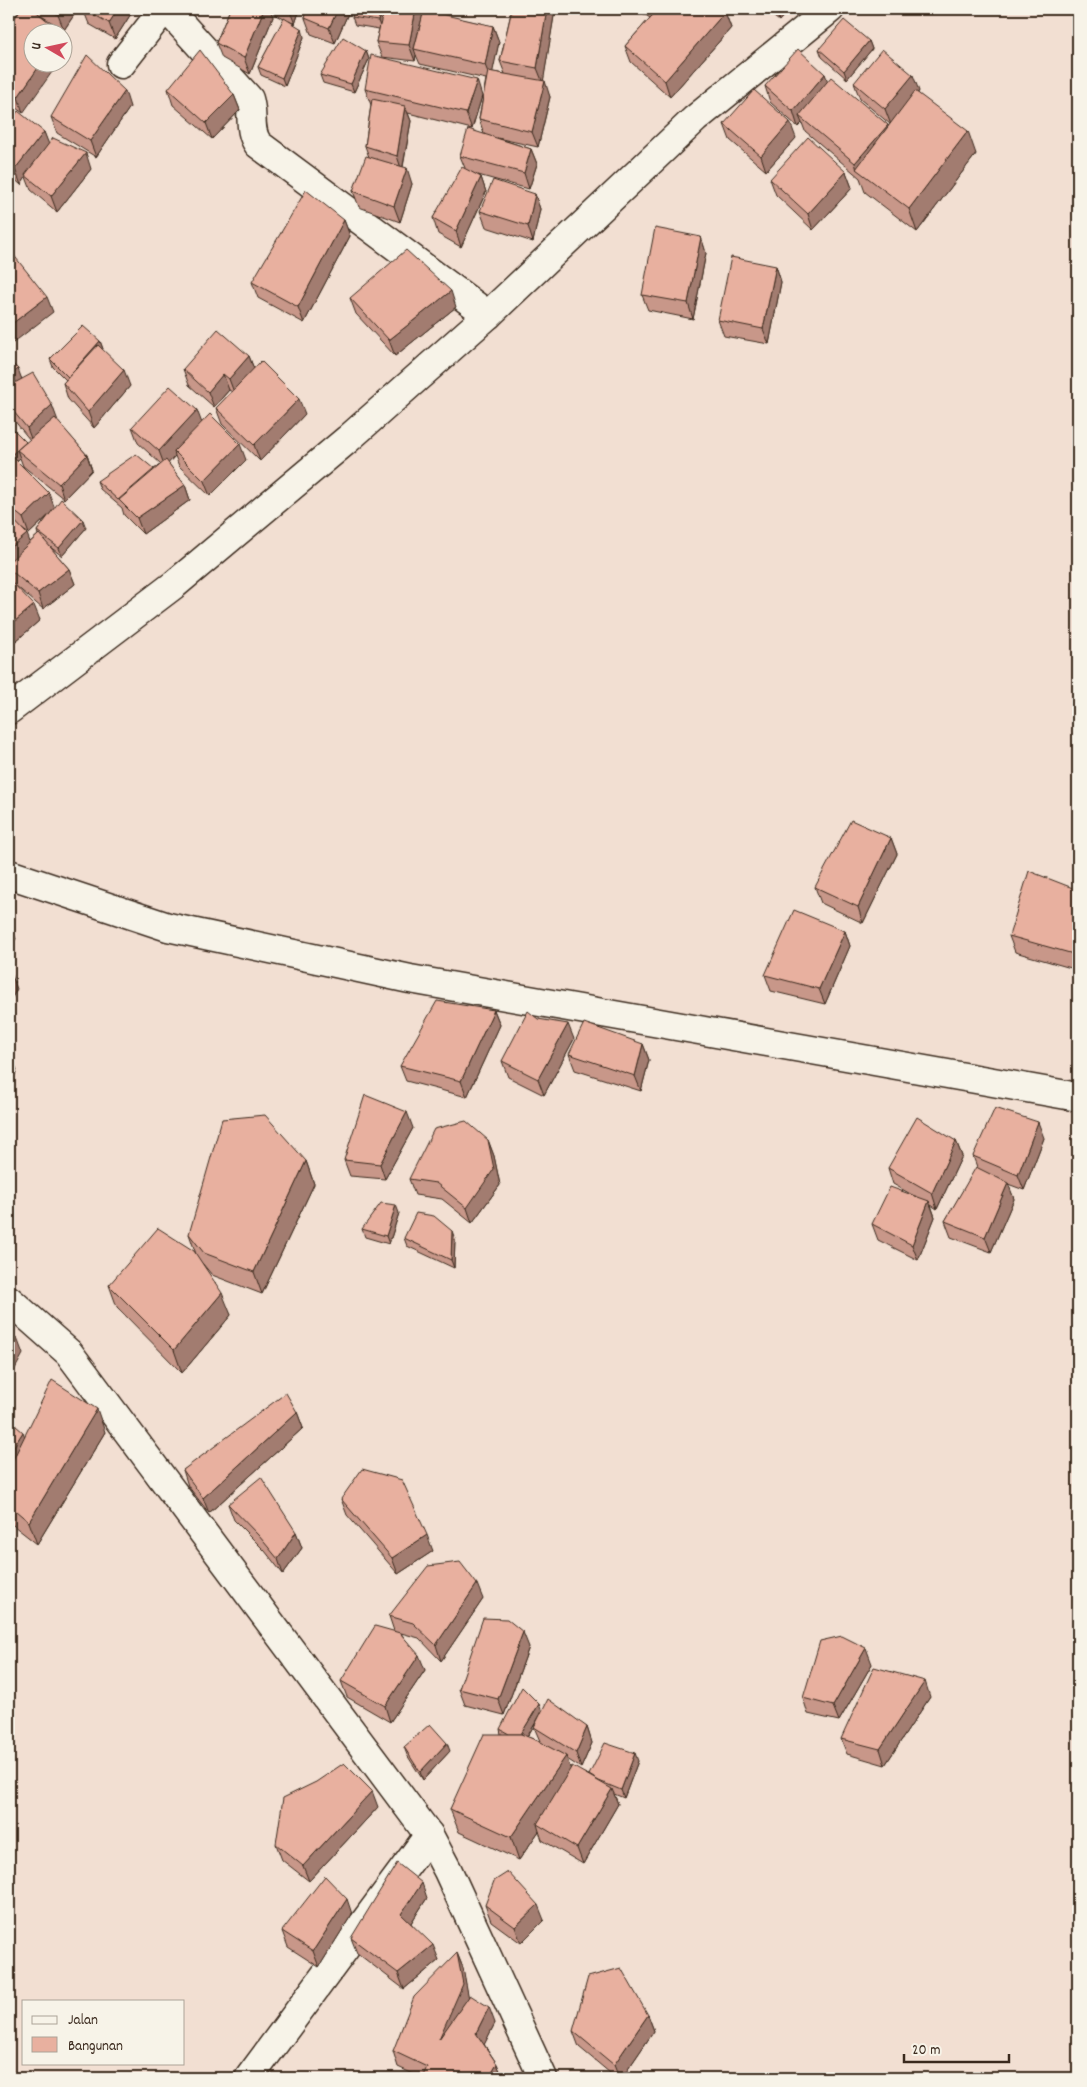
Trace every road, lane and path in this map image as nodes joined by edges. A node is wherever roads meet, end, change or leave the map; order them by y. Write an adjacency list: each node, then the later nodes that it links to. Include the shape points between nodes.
1 (166, 9): 3 (street); 4 (street, via 249,99 251,130 258,144)
2 (830, 9): 4 (street, via 695,119)
3 (121, 64)
4 (488, 315): 5 (street, via 348,439 175,584)
5 (9, 710)
6 (9, 874): 7 (street, via 168,927 400,977)
7 (1078, 1097)
8 (9, 1300): 9 (street, via 70,1353)
9 (429, 1835): 10 (street); 11 (street)
10 (249, 2078)
11 (543, 2078)

